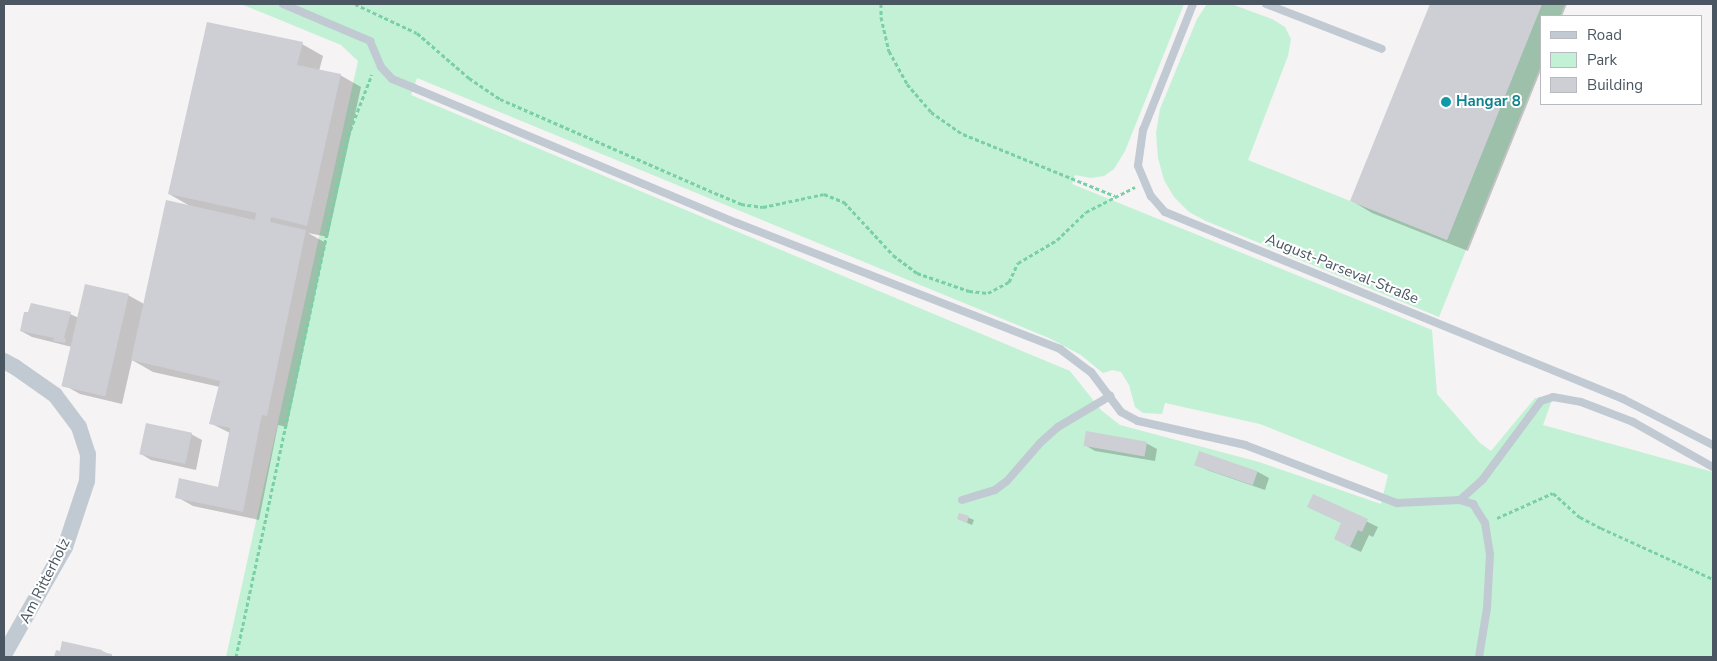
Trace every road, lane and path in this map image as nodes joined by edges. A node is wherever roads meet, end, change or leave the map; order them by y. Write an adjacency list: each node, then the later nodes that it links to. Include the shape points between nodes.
1 (283, 4): 7 (lane, via 370,41)
2 (354, 4): 9 (path, via 417,33 500,99 720,196 741,204 763,207 824,194 844,202 893,255 917,273 969,291 988,293 1009,282 1018,263 1057,240 1086,212)
3 (881, 4): 9 (path, via 889,51 907,84 931,112 963,134)
4 (1194, 4): 8 (lane, August-Parseval-Straße, via 1143,130 1138,166)
5 (1266, 4): 6 (lane)
6 (1382, 49)
7 (382, 67): 11 (lane, via 392,78 414,88 728,219 1060,349 1091,372); 19 (path, via 373,72 348,136)
8 (1145, 183): 9 (path); 12 (lane, August-Parseval-Straße, via 1165,212 1624,399)
9 (1115, 196)
10 (4, 362): 18 (street, Am Ritterholz, via 55,396 79,427 88,454 87,481 65,547)
11 (1110, 396): 14 (lane, via 1058,427 995,490); 15 (lane, via 1121,412 1138,421 1245,445 1397,503)
12 (1713, 445)
13 (1713, 467): 15 (lane, via 1632,422 1581,402 1553,397 1541,401 1483,479)
14 (962, 500)
15 (1460, 500): 16 (lane, via 1473,504)
16 (1485, 523): 17 (path, via 1553,493 1580,518); 20 (lane, via 1490,554 1487,608)
17 (1713, 579)
18 (4, 655)
19 (236, 657)
20 (1478, 657)

